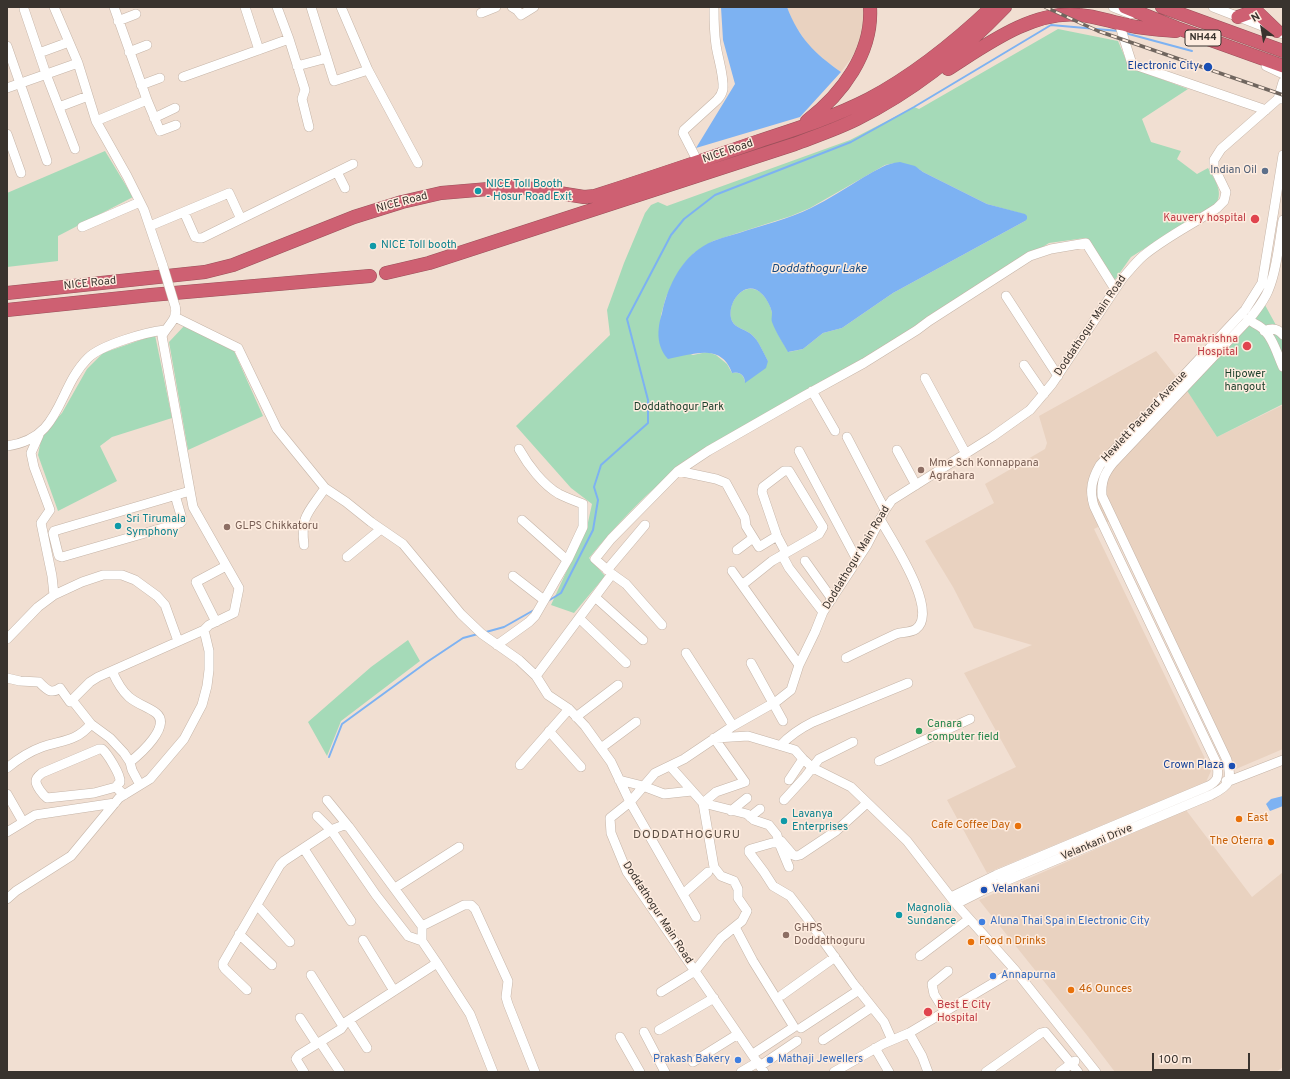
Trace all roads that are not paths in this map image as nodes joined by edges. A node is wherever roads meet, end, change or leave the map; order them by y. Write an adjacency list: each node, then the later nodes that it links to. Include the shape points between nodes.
1 (54, 7): 30 (street)
2 (114, 7): 25 (street)
3 (245, 7): 34 (street)
4 (277, 7): 29 (street)
5 (311, 7): 38 (street)
6 (341, 7): 43 (street)
7 (496, 7): 22 (street)
8 (512, 7): 9 (street, via 521,15)
9 (534, 7)
10 (714, 7): 68 (street, via 716,44 722,80 721,97 683,133)
11 (870, 7): 63 (highway, via 865,43 853,70 839,91)
12 (992, 7): 63 (highway, NICE Road, via 954,41 894,84 868,100)
13 (1005, 7): 52 (highway, via 961,49)
14 (1113, 7): 27 (street)
15 (1125, 7): 42 (highway, NH44)
16 (1142, 7): 39 (highway)
17 (1162, 7): 35 (highway)
18 (1183, 7): 33 (highway, NH44)
19 (1213, 7): 24 (street)
20 (1252, 7): 24 (highway, via 1249,13); 28 (highway)
21 (24, 9): 37 (street)
22 (481, 13)
23 (136, 14): 25 (street)
24 (1238, 17): 28 (street)
25 (118, 20): 36 (street)
26 (1120, 23): 27 (highway); 52 (highway, via 1078,15 1037,21 1010,31 928,82); 58 (street, via 1132,64)
27 (1176, 31): 45 (street)
28 (1280, 32)
29 (289, 39): 34 (street); 41 (street)
30 (69, 42): 37 (street); 40 (street)
31 (147, 45): 36 (street)
32 (7, 46): 49 (street)
33 (1283, 46)
34 (259, 50): 46 (street)
35 (1283, 51)
36 (129, 52): 50 (street)
37 (39, 53): 44 (street)
38 (327, 58): 41 (street); 43 (street, via 334,81)
39 (1283, 62)
40 (78, 63): 44 (street); 53 (street)
41 (297, 66): 62 (street, via 305,90 302,99)
42 (1283, 66)
43 (368, 70): 69 (street)
44 (46, 74): 49 (street); 56 (street)
45 (1283, 74)
46 (183, 77)
47 (160, 78): 50 (street)
48 (1283, 82): 54 (street)
49 (20, 84): 51 (street); 67 (street)
50 (141, 85): 55 (street)
51 (7, 88)
52 (911, 88): 80 (highway, NICE Road, via 836,129 795,144 429,263)
53 (88, 96): 56 (street); 60 (street)
54 (1281, 99): 58 (street, Doddathogur Main Road)
55 (147, 100): 59 (street); 60 (street)
56 (59, 108): 65 (street)
57 (176, 108): 59 (street)
58 (1266, 110): 82 (street, Doddathogur Main Road, via 1222,149 1214,160 1214,167 1226,192 1224,201 1142,257)
59 (154, 118): 61 (street, via 160,131)
60 (96, 121): 74 (street)
61 (176, 125)
62 (309, 127)
63 (796, 129): 68 (highway, NICE Road)
64 (7, 134): 72 (street)
65 (75, 149)
66 (1283, 155): 110 (street, Hewlett Packard Avenue, via 1262,283 1245,310 1100,465 1092,479)
67 (46, 161)
68 (698, 162): 83 (highway, NICE Road, via 589,197 512,187 441,193 354,217 220,269)
69 (418, 163)
70 (353, 164): 71 (street)
71 (337, 172): 73 (street); 76 (street)
72 (21, 173)
73 (344, 188)
74 (140, 202): 78 (street); 79 (street)
75 (184, 212): 76 (street, via 195,236 199,238); 76 (street, via 229,193); 78 (street)
76 (241, 220)
77 (1283, 220): 87 (street, Hewlett Packard Avenue, via 1270,286)
78 (150, 226): 86 (street, bridge, via 177,311)
79 (82, 227)
80 (386, 273)
81 (370, 276): 85 (highway, NICE Road)
82 (1115, 289): 93 (street, Doddathogur Main Road); 95 (street, via 1086,243 1030,256 864,363)
83 (7, 293)
84 (1006, 296): 93 (street)
85 (7, 310)
86 (176, 317): 88 (street); 107 (street, via 238,348 277,429)
87 (1248, 319): 89 (street); 109 (street, Hewlett Packard Avenue, via 1113,463 1102,480)
88 (165, 330): 98 (street, via 146,333 108,347 88,358 69,385 55,414); 108 (street, via 162,336)
89 (1264, 331): 90 (street, via 1271,328); 92 (street)
90 (1283, 335)
91 (1024, 365): 96 (street)
92 (1283, 367)
93 (1058, 376): 96 (street, Doddathogur Main Road)
94 (925, 378): 104 (street)
95 (812, 391): 97 (street); 105 (street)
96 (1044, 394): 104 (street, Doddathogur Main Road, via 1030,410)
97 (835, 431)
98 (39, 435): 100 (street, via 22,443); 131 (street, via 31,453 50,510 41,523)
99 (847, 437): 112 (street)
100 (7, 446)
101 (519, 449): 123 (street, via 528,464 548,486 558,494 583,504 583,527)
102 (897, 450): 106 (street)
103 (799, 451): 124 (street)
104 (966, 454): 106 (street, Doddathogur Main Road)
105 (678, 471): 118 (street, via 726,483); 128 (street, via 611,538 595,559)
106 (916, 485): 112 (street, Doddathogur Main Road, via 892,500)
107 (325, 488): 116 (street); 119 (street, via 304,519)
108 (191, 494): 111 (street); 126 (street, via 193,507)
109 (1102, 496): 110 (street); 178 (street, Hewlett Packard Avenue, via 1227,760)
110 (1091, 497): 177 (street, Hewlett Packard Avenue, via 1218,764)
111 (176, 498): 111 (street, via 54,531 52,533 59,556 180,523 182,519)
112 (885, 510): 113 (street, Doddathogur Main Road)
113 (880, 519): 124 (street, Doddathogur Main Road); 145 (street, via 917,584 922,623 914,630 897,634)
114 (522, 520): 123 (street)
115 (645, 525): 128 (street)
116 (381, 529): 122 (street); 143 (street, via 403,544 461,614)
117 (777, 536): 118 (street, via 759,547); 121 (street); 121 (street, via 762,492 763,487 784,471 789,471 822,527 819,534)
118 (753, 538): 120 (street)
119 (304, 545)
120 (737, 550)
121 (784, 554): 130 (street); 135 (street, via 789,568)
122 (347, 557)
123 (567, 560): 134 (street)
124 (857, 560): 133 (street, Doddathogur Main Road)
125 (805, 561): 133 (street)
126 (226, 566): 137 (street, via 239,588 234,613); 137 (street, via 196,582)
127 (732, 571): 130 (street)
128 (609, 572): 132 (street); 138 (street, via 626,584)
129 (513, 576): 134 (street)
130 (742, 585): 148 (street)
131 (54, 595): 140 (street, via 38,607); 142 (street, via 103,575 122,575 135,580 165,604)
132 (595, 597): 136 (street); 141 (street)
133 (832, 599): 135 (street, Doddathogur Main Road)
134 (544, 600): 143 (street, via 529,622)
135 (823, 612): 148 (street, Doddathogur Main Road)
136 (579, 618): 146 (street); 150 (street)
137 (216, 622): 139 (street)
138 (662, 625)
139 (204, 630): 142 (street); 181 (street, via 209,651 209,670 202,705 184,739 150,779)
140 (7, 639)
141 (643, 640)
142 (178, 641): 149 (street)
143 (497, 645): 150 (street)
144 (686, 654): 162 (street)
145 (846, 658)
146 (626, 663)
147 (751, 663): 155 (street)
148 (799, 665): 155 (street, Doddathogur Main Road, via 791,690)
149 (112, 671): 154 (street, via 90,682); 171 (street, via 129,698 156,714 161,724 151,742)
150 (536, 676): 156 (street, via 548,695)
151 (7, 678): 154 (street, via 39,682 52,692 60,688 70,702)
152 (908, 683): 166 (street, via 813,722 798,730)
153 (618, 685): 157 (street)
154 (72, 700): 161 (street)
155 (773, 703): 160 (street); 162 (street, Doddathogur Main Road)
156 (569, 708): 157 (street); 163 (street)
157 (576, 717): 167 (street)
158 (970, 719): 170 (street)
159 (636, 722): 167 (street)
160 (783, 722)
161 (91, 724): 171 (street, via 110,738); 175 (street, via 84,733 41,747)
162 (733, 726): 164 (street, Doddathogur Main Road)
163 (549, 731): 172 (street); 174 (street)
164 (714, 738): 166 (street, via 748,736); 173 (street, Doddathogur Main Road); 192 (street, via 745,782 716,792)
165 (853, 742): 176 (street, via 819,759)
166 (781, 745): 168 (street, via 795,750)
167 (601, 748): 179 (street)
168 (803, 759): 176 (street); 180 (street)
169 (1283, 760): 178 (street)
170 (879, 761)
171 (130, 762): 181 (street)
172 (520, 765)
173 (670, 766): 182 (street, Doddathogur Main Road, via 655,773); 184 (street)
174 (580, 767)
175 (7, 768)
176 (813, 768): 189 (street); 193 (street, via 851,787)
177 (1217, 777): 178 (street); 210 (street, Velankani Drive, via 1214,784 996,875)
178 (1230, 778): 210 (street, Velankani Drive, via 1220,790 1211,795 984,890)
179 (619, 780): 182 (street); 190 (street)
180 (789, 780)
181 (140, 785): 186 (street)
182 (643, 786): 184 (street, via 664,794); 190 (street, Doddathogur Main Road)
183 (116, 787): 183 (street, via 120,782 119,778 102,749 42,773 36,779 47,798 94,793); 186 (street)
184 (692, 792): 192 (street)
185 (7, 794): 198 (street)
186 (124, 795): 191 (street)
187 (747, 798): 195 (street)
188 (327, 800): 199 (street)
189 (784, 800)
190 (630, 802): 208 (street); 226 (street, Doddathogur Main Road, via 610,818 610,833 627,872)
191 (115, 803): 198 (street, via 35,815); 209 (street, via 71,856)
192 (703, 803): 195 (street); 216 (street, via 714,867 721,876 734,881 738,889 738,898 747,911 742,921)
193 (868, 804): 202 (street, via 836,831 800,855 796,856); 210 (street, via 907,841)
194 (760, 809): 197 (street)
195 (732, 811): 197 (street)
196 (316, 816): 200 (street)
197 (750, 817): 202 (street, via 774,829)
198 (23, 822): 201 (street)
199 (349, 827): 200 (street, via 344,825); 207 (street)
200 (331, 830): 204 (street); 219 (street, via 408,936)
201 (7, 832)
202 (778, 841): 205 (street); 222 (street, via 751,849 749,852 772,886 790,896)
203 (459, 847): 207 (street)
204 (304, 849): 211 (street, via 280,865); 214 (street)
205 (789, 867)
206 (708, 872): 208 (street)
207 (395, 888): 215 (street)
208 (684, 894): 212 (street)
209 (7, 899)
210 (954, 900): 213 (street)
211 (257, 905): 217 (street); 220 (street)
212 (696, 917)
213 (969, 919): 221 (street); 225 (street)
214 (351, 921)
215 (422, 926): 219 (street); 261 (street, via 464,905 471,904 475,909 508,981 508,1004)
216 (735, 926): 226 (street, via 721,938); 251 (street, via 753,961 794,1027)
217 (239, 934): 224 (street); 229 (street, via 223,966)
218 (363, 940): 231 (street)
219 (422, 941): 223 (street)
220 (290, 942)
221 (920, 956)
222 (835, 957): 230 (street); 233 (street)
223 (437, 963): 231 (street); 260 (street, via 470,1014)
224 (272, 965)
225 (1015, 970): 236 (street); 252 (street)
226 (695, 971): 232 (street); 234 (street, Doddathogur Main Road)
227 (948, 971): 236 (street, via 932,984 934,994)
228 (311, 975): 238 (street)
229 (247, 990)
230 (859, 990): 235 (street); 239 (street)
231 (394, 991): 238 (street)
232 (661, 992)
233 (782, 995)
234 (714, 998): 240 (street); 243 (street, Doddathogur Main Road)
235 (872, 1007): 245 (street); 246 (street, via 884,1022)
236 (945, 1012): 242 (street)
237 (300, 1018): 248 (street)
238 (346, 1023): 248 (street); 249 (street)
239 (801, 1028)
240 (659, 1030)
241 (644, 1032): 263 (street)
242 (909, 1033): 246 (street); 267 (street)
243 (738, 1034): 251 (street, Doddathogur Main Road); 253 (street)
244 (620, 1037): 262 (street)
245 (823, 1040)
246 (892, 1040): 250 (street)
247 (797, 1041): 255 (street)
248 (319, 1043): 258 (street, via 296,1059); 259 (street)
249 (367, 1048)
250 (875, 1048): 256 (street); 266 (street)
251 (753, 1054): 255 (street, Doddathogur Main Road)
252 (1083, 1056): 254 (street); 257 (street)
253 (694, 1062)
254 (1072, 1064): 268 (street, via 1045,1032); 269 (street); 270 (street)
255 (761, 1067): 264 (street)
256 (850, 1068): 265 (street)
257 (1094, 1069): 271 (street)
258 (304, 1072)
259 (340, 1072)
260 (493, 1072)
261 (535, 1072)
262 (640, 1072)
263 (665, 1072)
264 (741, 1072)
265 (834, 1072)
266 (889, 1072)
267 (928, 1072)
268 (986, 1072)
269 (1060, 1072)
270 (1078, 1072)
271 (1083, 1072)

